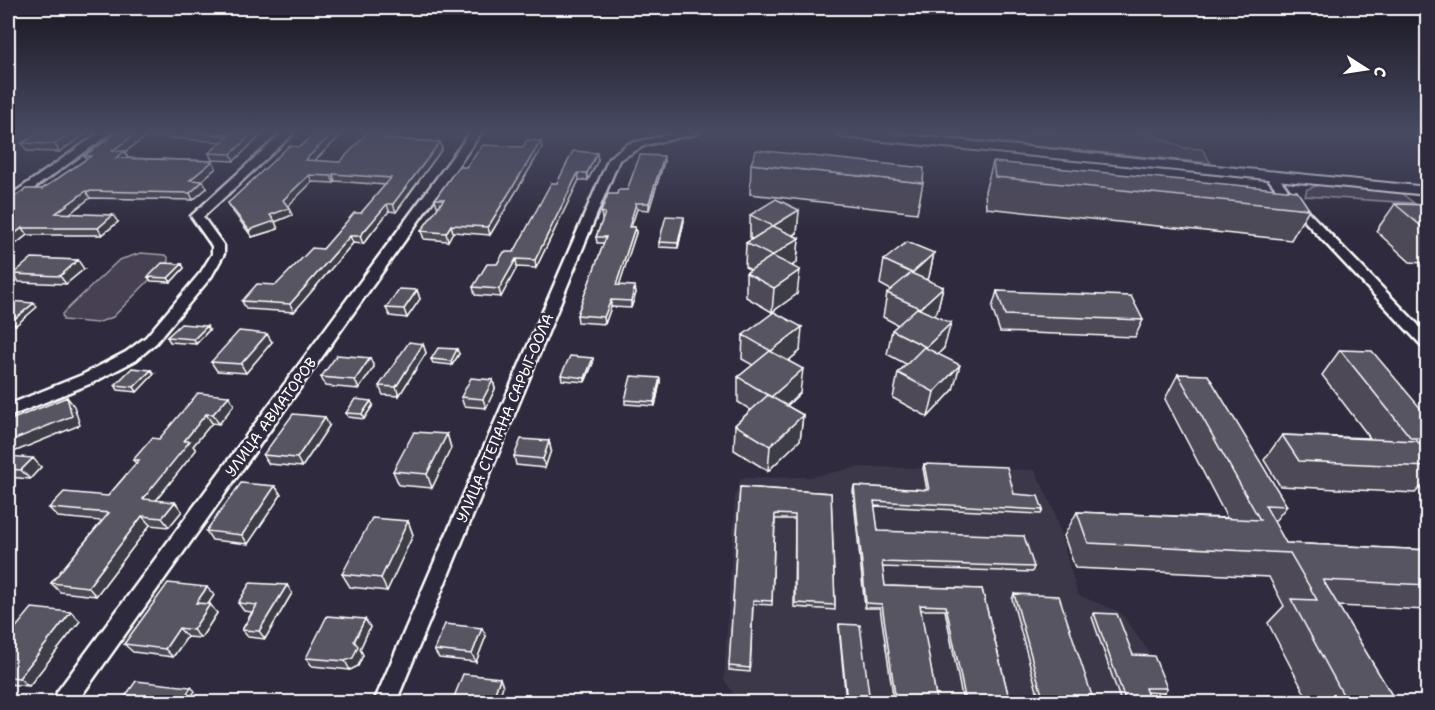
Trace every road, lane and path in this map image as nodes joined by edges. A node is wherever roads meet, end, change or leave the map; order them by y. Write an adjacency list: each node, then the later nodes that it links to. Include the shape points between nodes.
1 (60, 166): 8 (street)
2 (254, 166): 10 (street, via 197,216 218,246 218,254 151,340 131,356 87,379)
3 (452, 166): 11 (street, УЛИЦА АВИАТОРОВ)
4 (611, 166): 12 (street, УЛИЦА СТЕПАНА САРЫГ-ООЛА)
5 (1171, 166): 6 (main road)
6 (1272, 176): 7 (main road); 9 (street)
7 (1428, 191)
8 (8, 202)
9 (1428, 344)
10 (8, 411)
11 (65, 700)
12 (385, 702)

